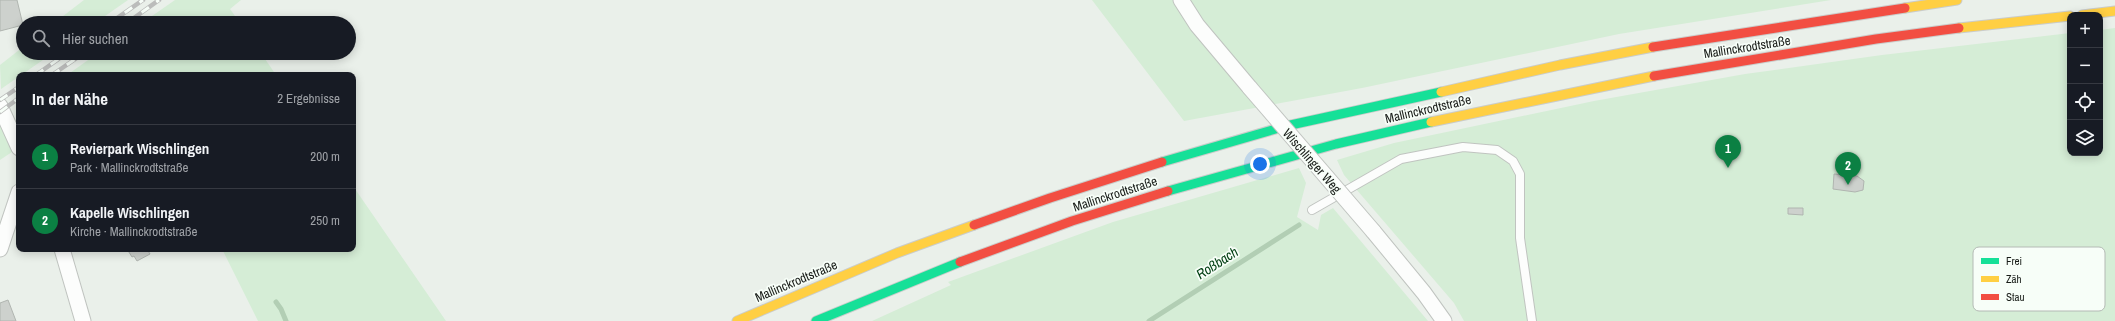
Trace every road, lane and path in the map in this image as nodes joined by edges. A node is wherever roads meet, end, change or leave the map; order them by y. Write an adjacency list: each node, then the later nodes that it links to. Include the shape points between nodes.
1 (1181, 0): 15 (street, Wischlinger Weg, bridge, via 1210,42 1373,231)
2 (1957, 0): 13 (highway, Mallinckrodtstraße, via 1687,41 1560,65 1286,126 1128,172 1050,198 897,253)
3 (2115, 11): 4 (highway)
4 (2103, 12)
5 (2067, 16): 14 (highway, Mallinckrodtstraße, via 1878,38 1585,87 1373,135 1246,167 1057,226 962,260)
6 (0, 106): 7 (street)
7 (16, 132)
8 (16, 202): 10 (street)
9 (1312, 210): 16 (lane, via 1401,159 1463,147 1497,150 1513,161 1520,174 1520,238)
10 (0, 249)
11 (63, 252): 12 (street)
12 (83, 321)
13 (738, 321)
14 (816, 321)
15 (1444, 321)
16 (1532, 321)

